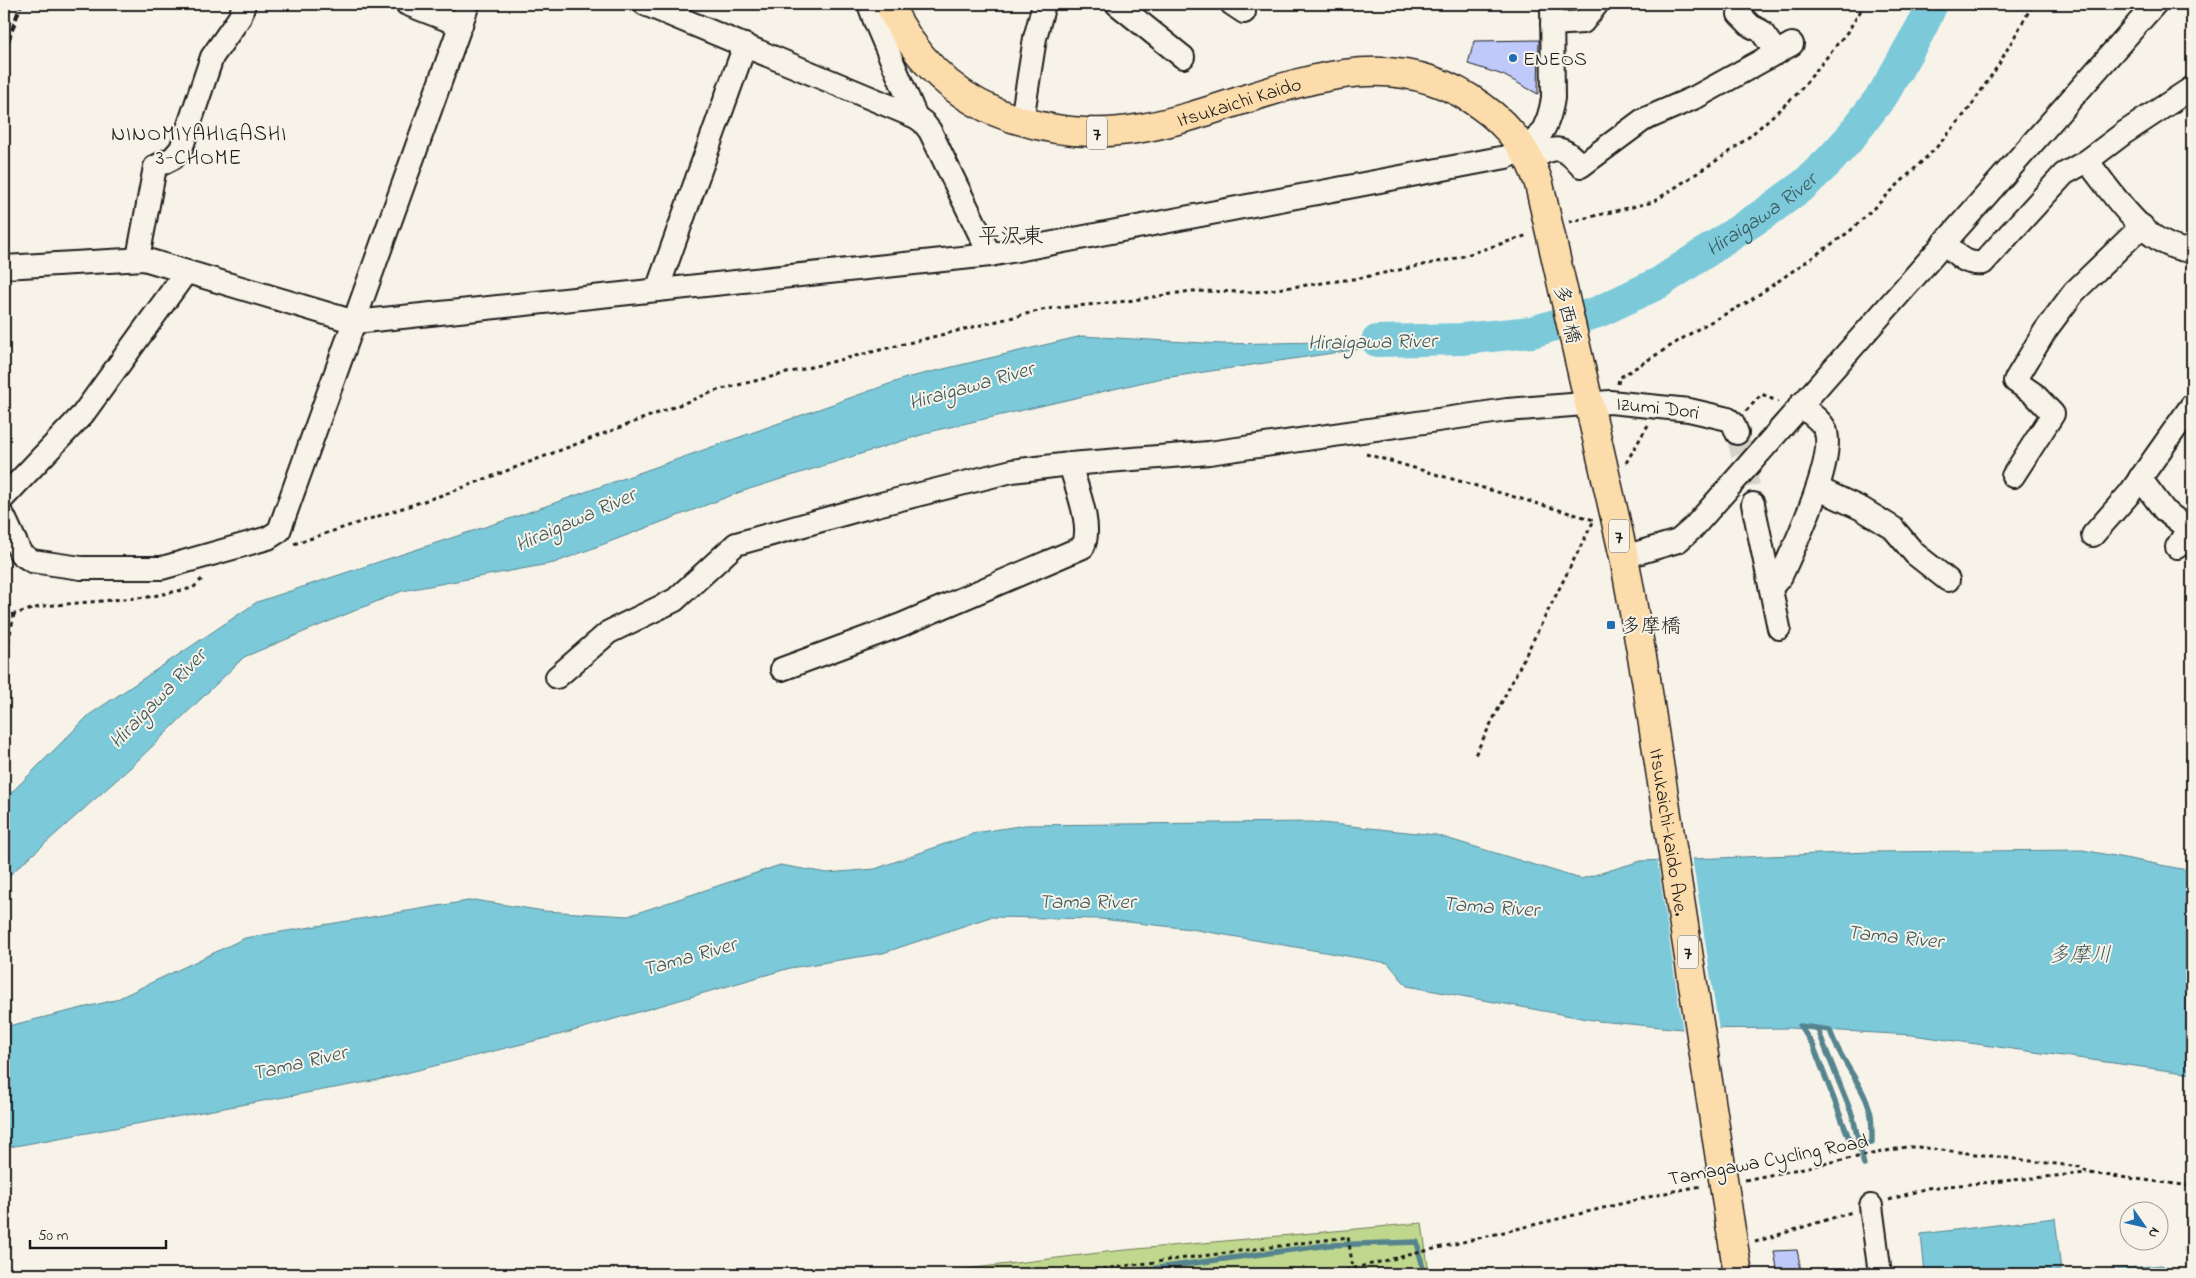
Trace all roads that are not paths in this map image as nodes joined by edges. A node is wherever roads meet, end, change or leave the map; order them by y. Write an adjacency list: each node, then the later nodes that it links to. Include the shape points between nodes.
1 (244, 4): 26 (street, via 240,17 212,57 181,149 173,158 155,167)
2 (407, 4): 13 (street)
3 (468, 4): 13 (street)
4 (645, 4): 14 (street)
5 (869, 4): 17 (street)
6 (890, 4): 18 (main road, Itsukaichi Kaido / 7, via 910,42 942,78 977,103)
7 (1042, 4): 18 (street)
8 (1117, 4): 15 (street)
9 (1597, 4): 11 (street, via 1583,22)
10 (2154, 4): 23 (street)
11 (1552, 14): 19 (street, via 1551,112)
12 (1739, 14): 19 (street, via 1784,48 1696,97 1643,120 1581,166 1558,148)
13 (461, 25): 30 (street)
14 (745, 45): 17 (street); 29 (street)
15 (1183, 57)
16 (2192, 88): 20 (street)
17 (916, 117): 25 (street, via 930,131)
18 (1022, 120): 19 (main road, Itsukaichi Kaido / 7, via 1084,133 1128,130 1172,121 1326,76 1366,71 1400,72 1448,85 1469,97 1505,128)
19 (1527, 155): 22 (main road, Itsukaichi Kaido / 7, via 1539,184); 25 (street)
20 (2087, 161): 21 (street); 23 (street, via 2064,174 1983,264 1965,261)
21 (2142, 226): 24 (street, via 2161,242); 36 (street, via 2074,292 2015,381 2034,394 2053,414)
22 (1549, 231): 31 (main road, 多西橋 / 7)
23 (1944, 242): 33 (street)
24 (2192, 251)
25 (990, 255): 29 (street)
26 (138, 258): 27 (street); 28 (street)
27 (4, 267)
28 (186, 272): 30 (street); 39 (street, via 83,414)
29 (657, 290): 30 (street)
30 (355, 322): 41 (street, via 285,538 268,538 162,568 81,568 32,561 21,554)
31 (1588, 399): 34 (street, Izumi Dori, via 1689,410); 35 (street, Izumi Dori, via 1210,453); 44 (main road, Itsukaichi-kaido Ave. / 7)
32 (2192, 405): 37 (street)
33 (1797, 408): 38 (street, via 1824,427 1827,435); 44 (street, via 1684,537 1668,545)
34 (1732, 425)
35 (1070, 464): 48 (street, via 1086,527 1087,538 1083,547 901,624); 49 (street, Izumi Dori, via 1012,471 736,544 675,600 609,632)
36 (2013, 476)
37 (2140, 478): 42 (street); 43 (street, via 2164,510 2188,529)
38 (1819, 488): 45 (street, via 1893,528 1915,554); 46 (street, via 1780,576)
39 (4, 497)
40 (1753, 504): 46 (street)
41 (4, 517)
42 (2093, 535)
43 (2177, 546)
44 (1624, 557): 51 (main road, Itsukaichi-kaido Ave. / 7, bridge, via 1646,679)
45 (1948, 580)
46 (1771, 588): 47 (street)
47 (1779, 628)
48 (782, 669)
49 (556, 677)
50 (1870, 1206): 52 (street)
51 (1734, 1249)
52 (1880, 1274)

